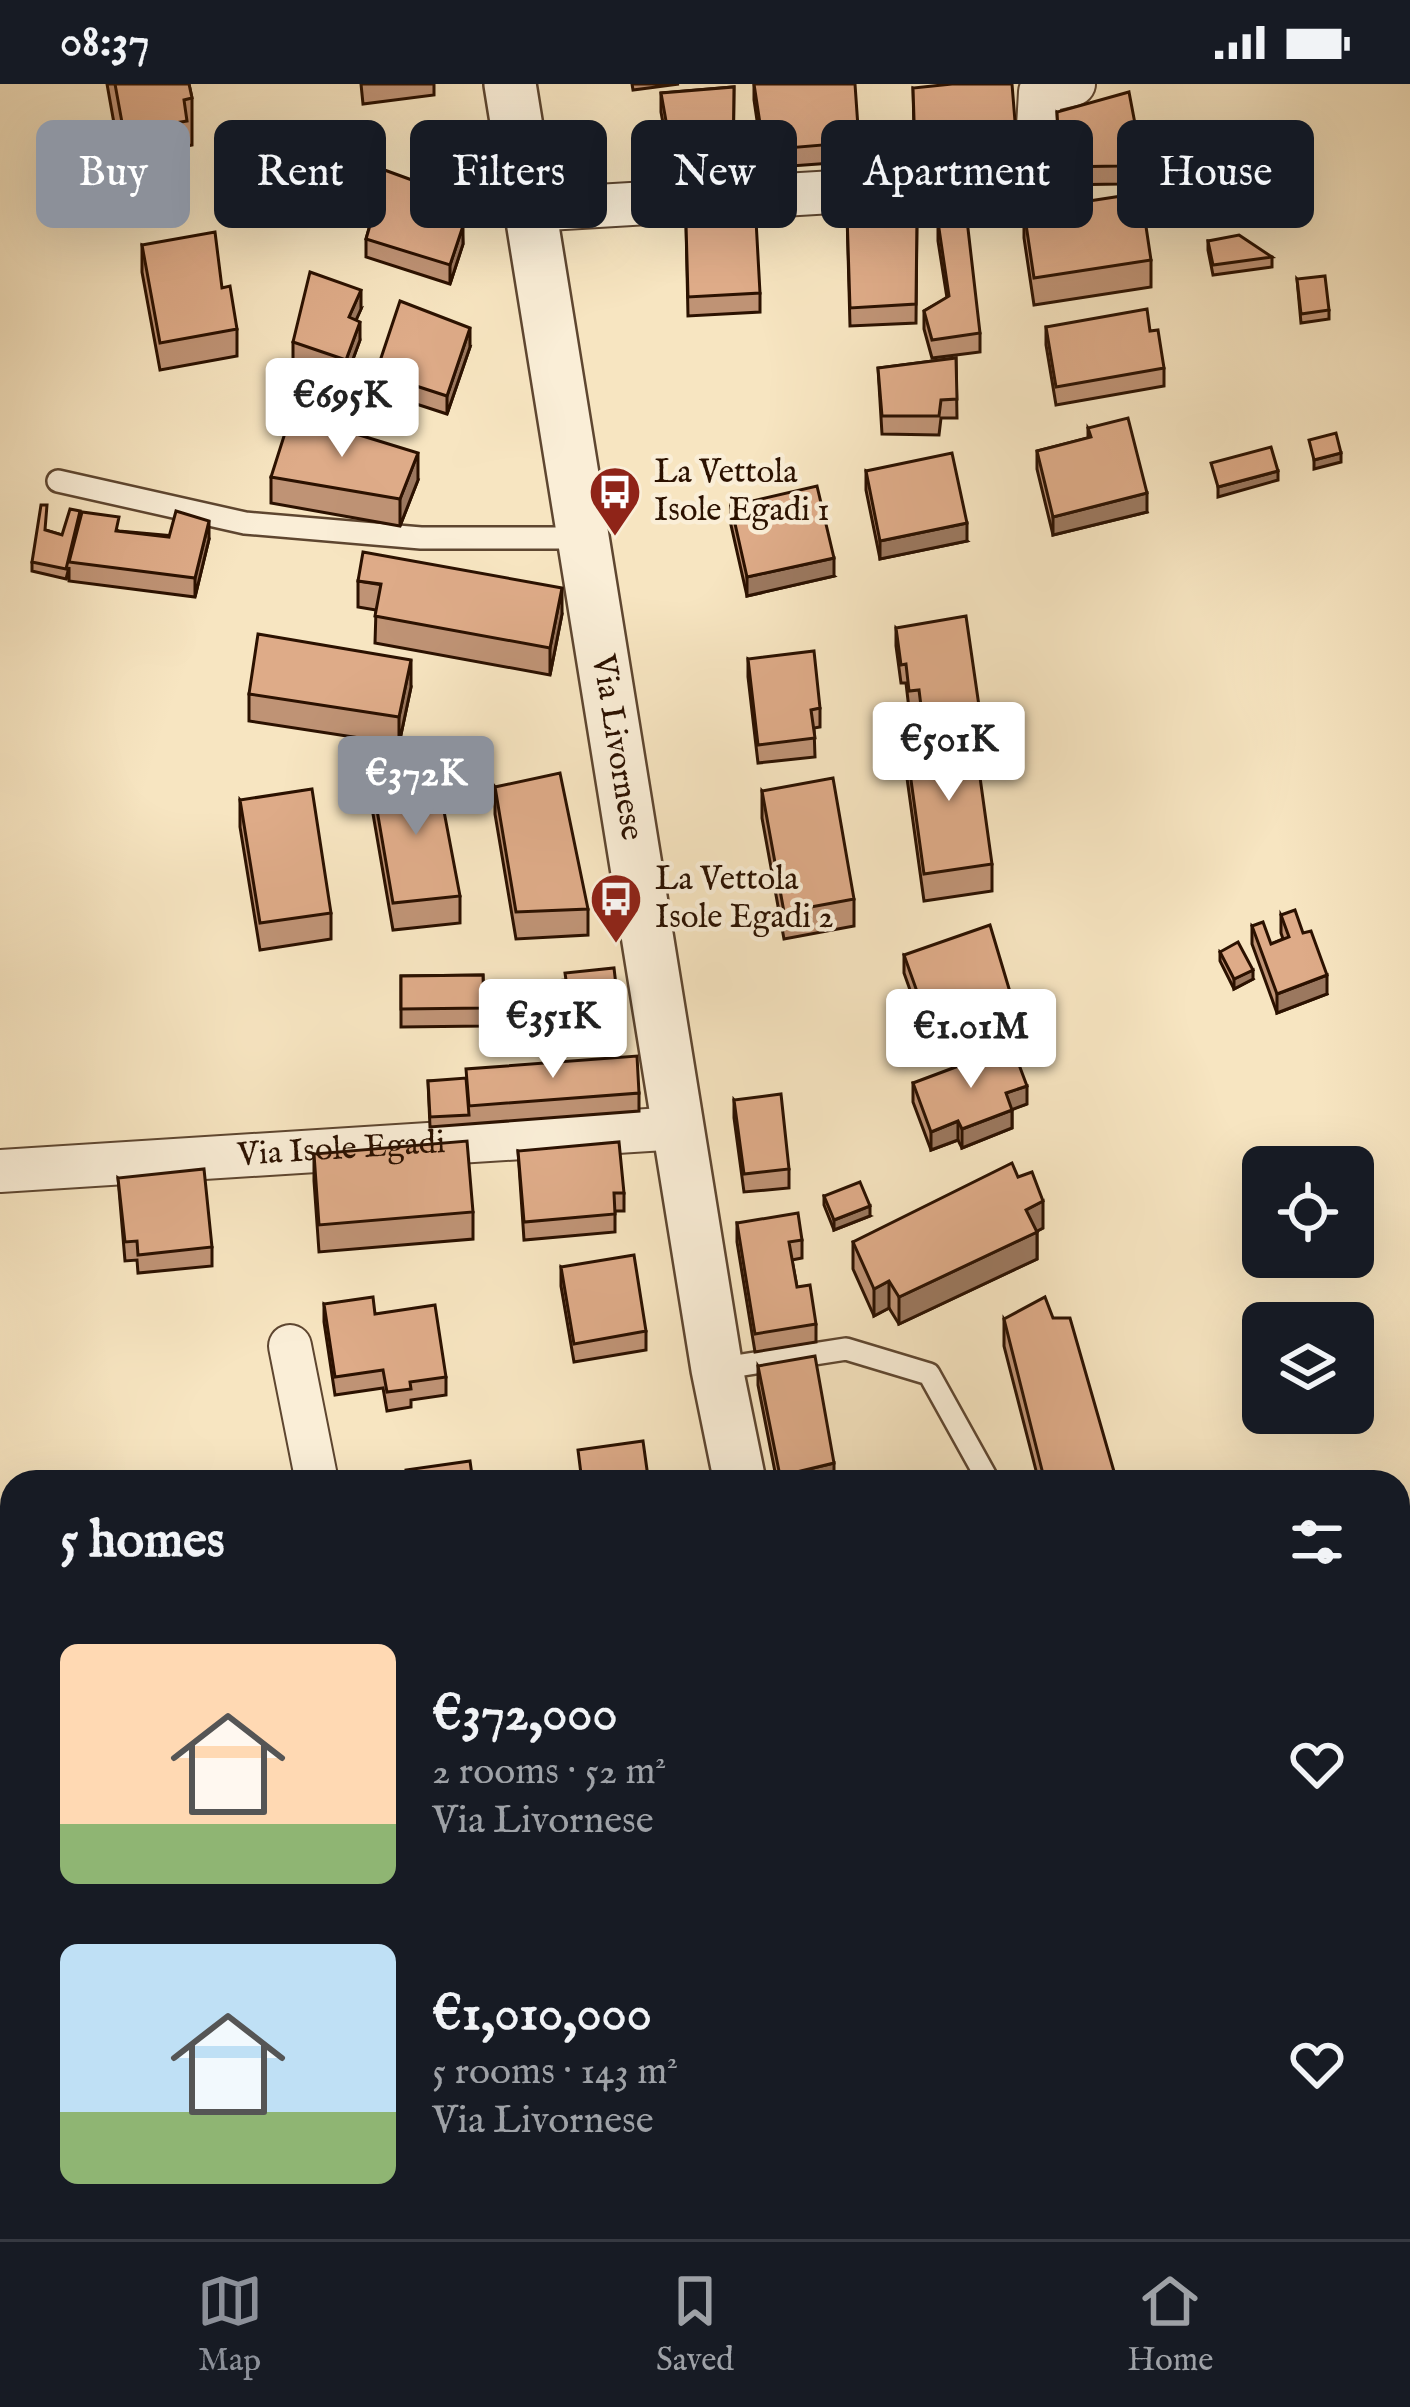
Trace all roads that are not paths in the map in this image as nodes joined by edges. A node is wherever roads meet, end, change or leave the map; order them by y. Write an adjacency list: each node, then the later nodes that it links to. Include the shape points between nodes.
1 (511, 84): 3 (street, Via Livornese)
2 (1074, 84): 4 (street, via 1040,92 1035,180)
3 (516, 120)
4 (607, 205)
5 (533, 228): 7 (street, Via Livornese)
6 (58, 481): 7 (lane, via 244,523 421,538)
7 (585, 538): 8 (street, Via Livornese)
8 (680, 1129): 9 (street, Via Isole Egadi); 11 (street, Via Livornese)
9 (0, 1171)
10 (290, 1346): 12 (street)
11 (717, 1369): 13 (street, Via Livornese); 14 (lane, via 846,1349 929,1374)
12 (315, 1470)
13 (738, 1470)
14 (982, 1470)

